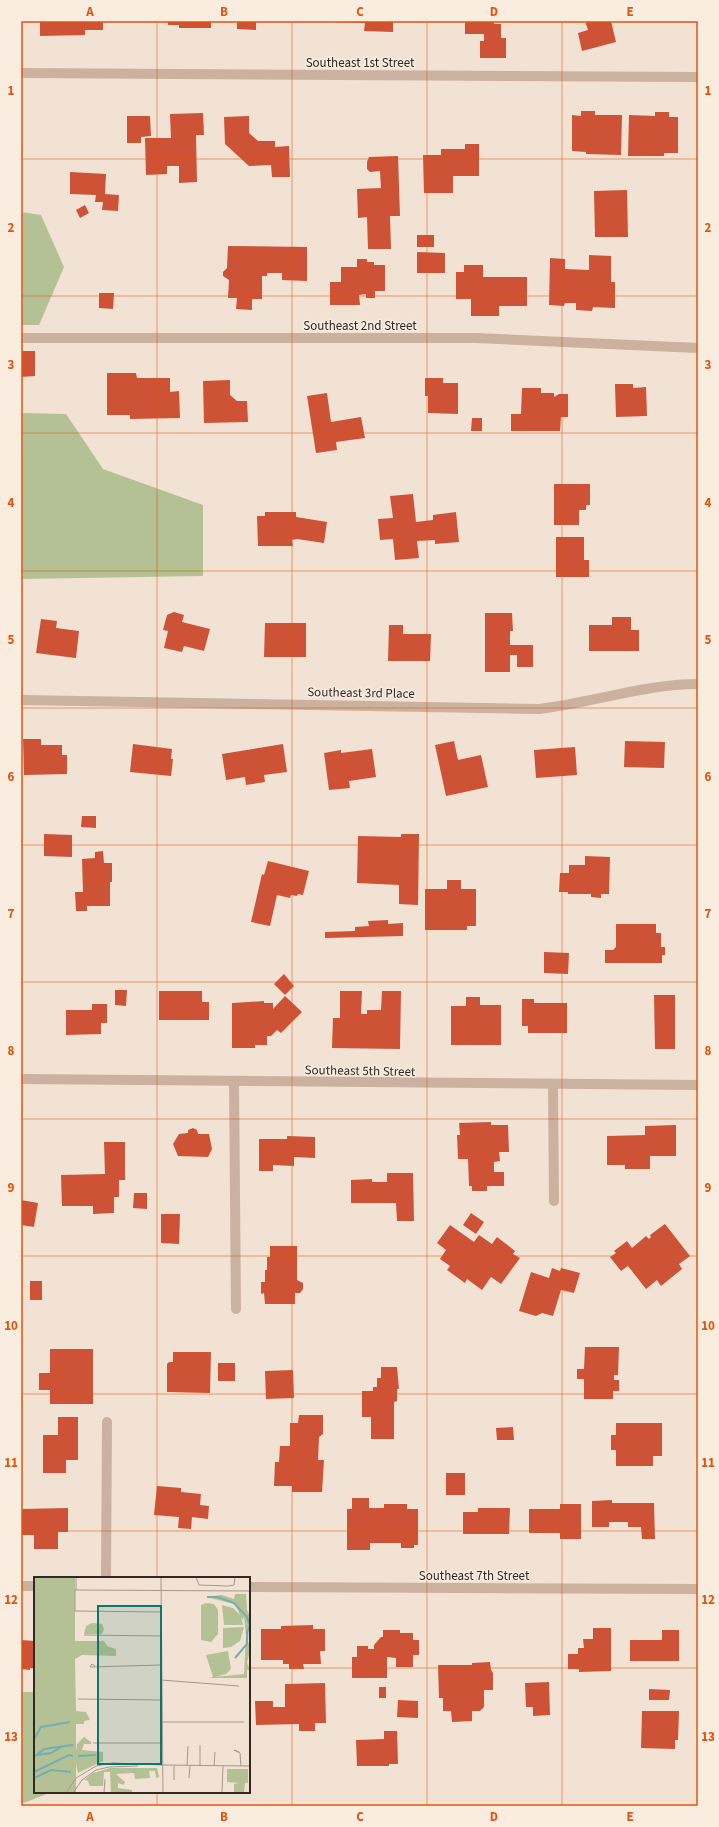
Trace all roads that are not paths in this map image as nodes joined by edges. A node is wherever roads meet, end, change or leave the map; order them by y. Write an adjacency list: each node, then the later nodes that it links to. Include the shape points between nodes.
1 (21, 74): 2 (street, Southeast 1st Street)
2 (698, 77)
3 (21, 338): 4 (street, Southeast 2nd Street, via 476,338)
4 (698, 348)
5 (698, 684): 6 (street, Southeast 3rd Place, via 680,684 539,709)
6 (21, 700)
7 (21, 1079): 8 (street, Southeast 5th Street)
8 (234, 1081): 9 (street, Southeast 5th Street); 12 (street)
9 (553, 1085): 10 (street, Southeast 5th Street); 11 (street)
10 (698, 1085)
11 (554, 1201)
12 (236, 1309)
13 (107, 1422): 14 (street)
14 (106, 1577)
15 (21, 1586): 16 (street)
16 (34, 1586)
17 (250, 1587): 18 (street, Southeast 7th Street)
18 (698, 1589)

